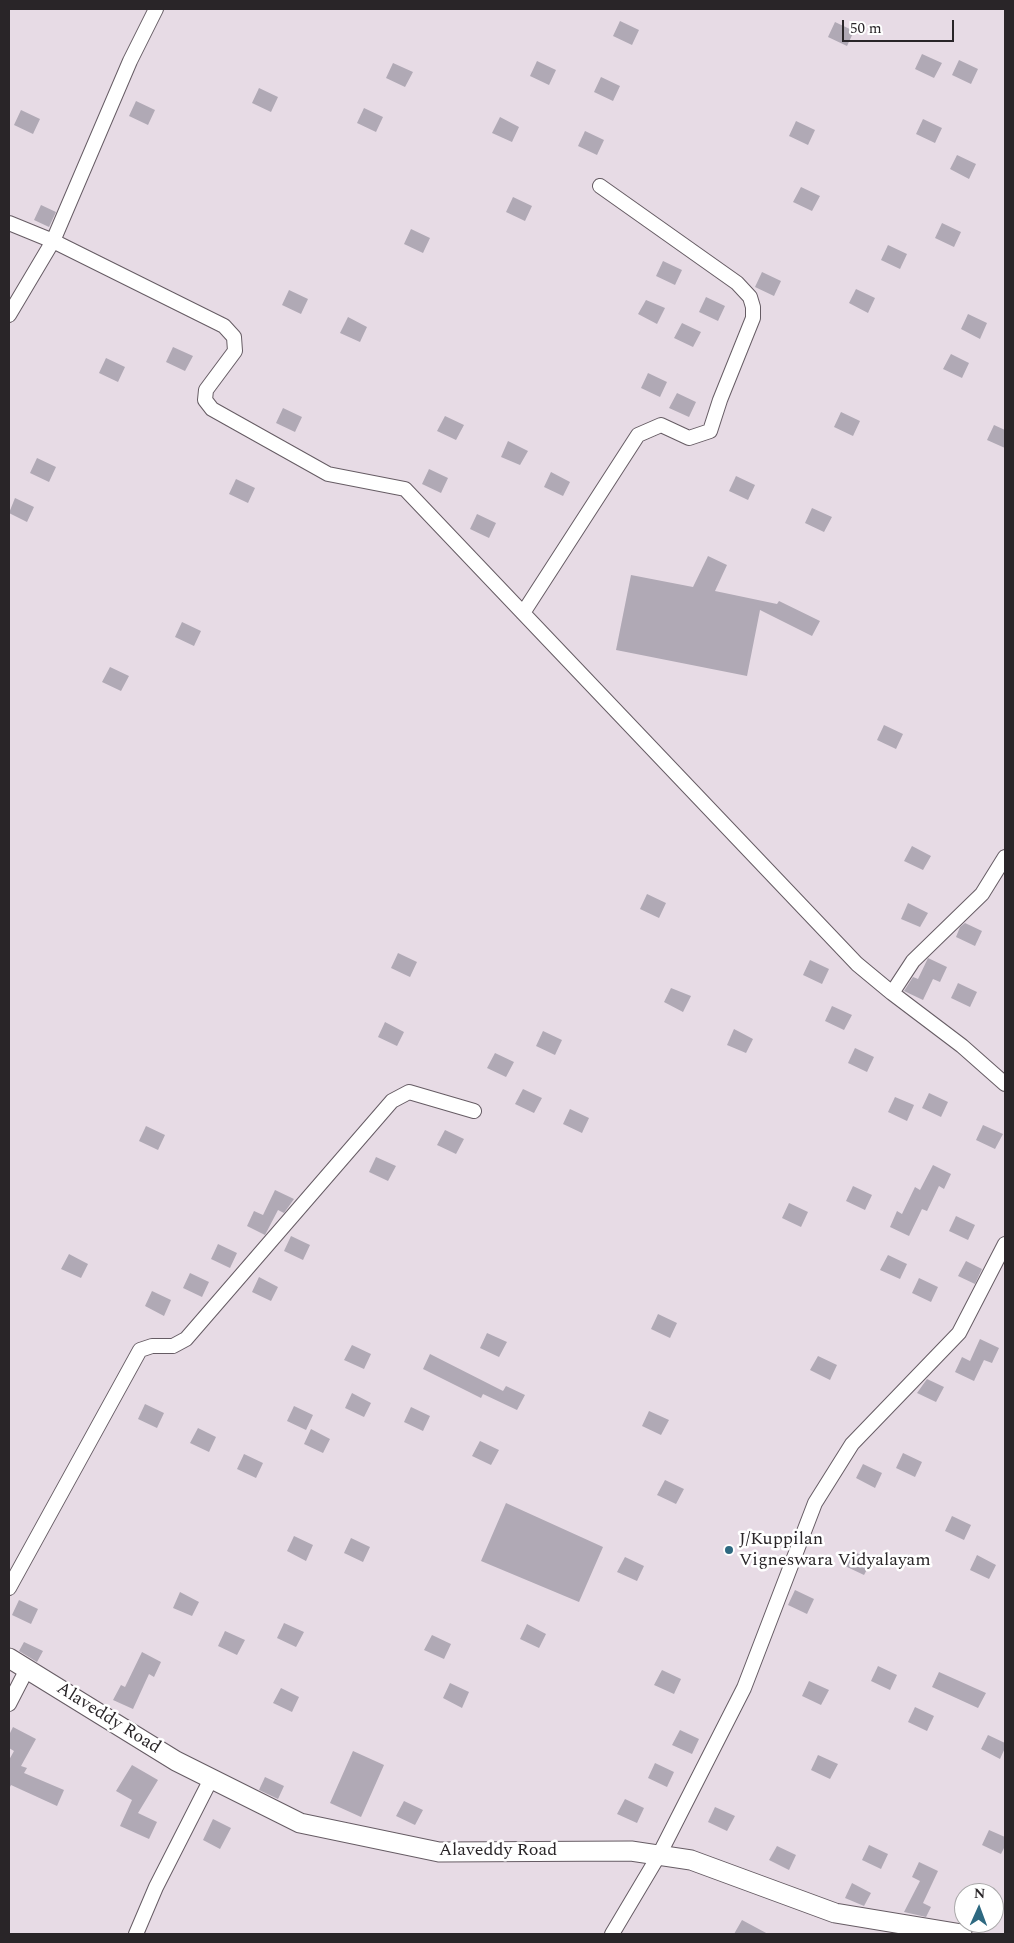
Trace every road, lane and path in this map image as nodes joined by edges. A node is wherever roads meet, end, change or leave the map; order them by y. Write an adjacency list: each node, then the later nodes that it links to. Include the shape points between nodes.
1 (156, 9): 4 (street, via 130,61)
2 (600, 186): 6 (street, via 737,283 750,297 754,307 753,318 710,431 689,438 661,425 638,435)
3 (9, 223): 4 (street)
4 (53, 241): 5 (street); 6 (street, via 224,326 234,337 235,351 206,390 205,400 212,408 328,474 405,489)
5 (9, 315)
6 (523, 613): 8 (street, via 857,964)
7 (1005, 857): 8 (street, via 982,894 913,962)
8 (892, 993): 9 (street, via 962,1046)
9 (1005, 1084)
10 (474, 1111): 12 (street, via 409,1092 392,1101 186,1339 173,1346 152,1346 140,1350)
11 (1005, 1244): 17 (street, via 959,1333 852,1444 815,1503 744,1688)
12 (9, 1588)
13 (9, 1658): 14 (street, Alaveddy Road)
14 (27, 1669): 15 (street); 16 (street, Alaveddy Road, via 176,1761)
15 (9, 1704)
16 (211, 1779): 17 (street, Alaveddy Road, via 300,1824 438,1852 631,1851); 19 (street)
17 (658, 1855): 18 (street, Alaveddy Road, via 691,1860 835,1913); 20 (street)
18 (936, 1932): 21 (street, Alaveddy Road)
19 (136, 1934)
20 (612, 1934)
21 (962, 1934)

